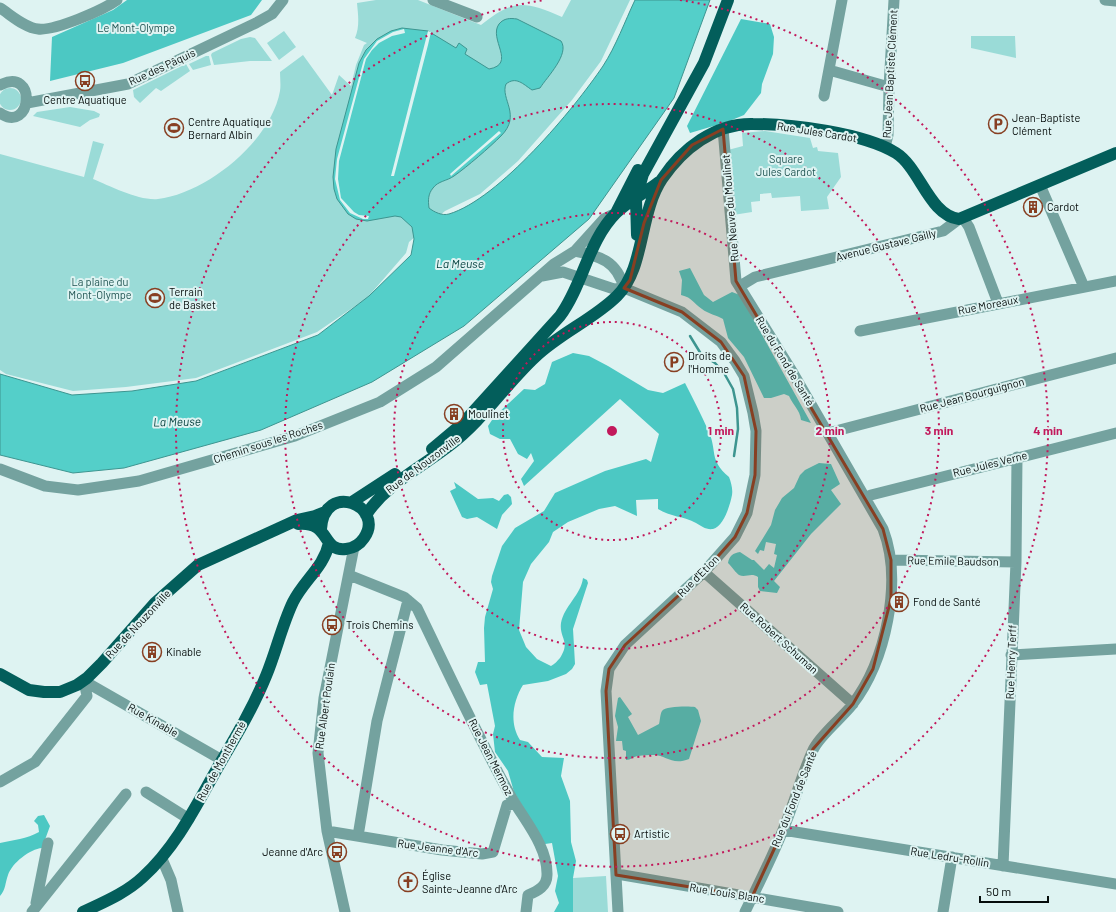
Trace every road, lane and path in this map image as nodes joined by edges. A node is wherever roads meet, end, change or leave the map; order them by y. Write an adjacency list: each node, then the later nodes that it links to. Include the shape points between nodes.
1 (117, 0): 9 (street, via 96,12 49,28 38,29 27,26)
2 (283, 0): 15 (street, Rue des Pâquis, via 272,14 256,23 128,84)
3 (433, 0): 10 (street)
4 (728, 0): 17 (main road, via 704,63)
5 (842, 0): 11 (street)
6 (894, 0): 13 (street, Rue Jean Baptiste Clément)
7 (1105, 0): 8 (street)
8 (1116, 1)
9 (0, 8)
10 (477, 17)
11 (829, 70): 13 (street); 14 (street)
12 (0, 85): 15 (street, via 11,82 22,86 28,97)
13 (889, 87): 19 (street, Rue Jean Baptiste Clément, via 888,135)
14 (824, 96)
15 (27, 103): 16 (street, via 23,111 14,116 8,117)
16 (0, 113)
17 (669, 125): 23 (main road, via 643,174); 24 (main road, via 646,156)
18 (723, 129): 19 (main road, Rue Jules Cardot, via 751,124 788,126 840,134); 21 (main road, Rue Jules Cardot, via 692,145); 32 (street, Rue Neuve du Moulinet, via 736,281)
19 (885, 147): 25 (main road, Rue Jules Cardot, via 898,154 911,168 943,213 951,218)
20 (1116, 153): 22 (main road, Avenue Gustave Gailly)
21 (661, 180): 23 (main road, Rue Jules Cardot); 28 (main road, Rue Jules Cardot, via 644,223)
22 (1040, 185): 25 (main road, Avenue Gustave Gailly); 33 (street)
23 (636, 199): 24 (main road, Rue Jules Cardot); 28 (main road)
24 (616, 213): 26 (street, Chemin sous les Roches, via 604,219); 27 (main road, Rue Jules Cardot)
25 (961, 219): 32 (street, Avenue Gustave Gailly, via 943,231 755,277); 35 (street, via 969,227)
26 (576, 251): 27 (street); 29 (street, Chemin sous les Roches, via 554,264)
27 (590, 254): 30 (main road, Rue Jules Cardot); 34 (street, via 614,266 621,276)
28 (637, 256): 34 (main road, Rue de Nouzonville, via 630,280)
29 (542, 276): 30 (street, Chemin sous les Roches, via 563,272); 41 (street, Chemin sous les Roches, via 436,367 380,402 295,436 139,481 78,490 45,486)
30 (581, 277): 34 (street, Chemin sous les Roches, via 614,289); 43 (main road, Rue de Nouzonville, via 570,303 560,316 463,423 413,462)
31 (1116, 280): 33 (street, Rue Moreaux)
32 (740, 286): 38 (street, Rue du Fond de Santé)
33 (1084, 287): 35 (street, Rue Moreaux)
34 (624, 288): 45 (main road, Rue de Nouzonville, via 601,309 552,341 469,429 389,489); 52 (street, Rue d'Etion, via 682,312 704,328 721,342 744,376 756,431 755,475 747,513 735,537)
35 (998, 303): 36 (street, Rue Moreaux)
36 (860, 331)
37 (1116, 358): 38 (street, Rue Jean Bourguignon)
38 (828, 433): 42 (street, Rue du Fond de Santé)
39 (1116, 433): 40 (street, Rue Jules Verne)
40 (1017, 458): 42 (street, Rue Jules Verne); 51 (street, Rue Henry Terff)
41 (0, 469)
42 (866, 498): 50 (street, Rue du Fond de Santé, via 883,529)
43 (352, 502): 44 (main road, Rue de Nouzonville, via 336,503); 45 (main road, via 361,507)
44 (325, 512): 46 (main road); 47 (main road, Rue de Nouzonville, via 297,520)
45 (366, 515): 49 (main road, via 369,525 367,534 361,542)
46 (321, 529): 47 (main road, Rue de Nouzonville, via 308,523); 48 (main road)
47 (275, 531): 59 (main road, Rue de Nouzonville, via 213,557 189,572 155,603)
48 (329, 542): 49 (main road); 53 (main road, Rue de Monthermé, via 327,554)
49 (349, 548): 53 (main road, Rue de Monthermé); 54 (street, Rue Albert Poulain)
50 (891, 560): 51 (street, Rue Emile Baudson); 60 (street, Rue du Fond de Santé, via 891,599 888,618 873,669)
51 (1016, 562): 57 (street, Rue Henry Terff)
52 (704, 572): 60 (street, Rue Robert Schuman); 74 (street, Rue d'Etion, via 625,645 609,669 606,691)
53 (314, 573): 61 (main road, Rue de Monthermé, via 294,601 266,677)
54 (350, 575): 55 (street, Rue Jean Mermoz, via 404,596); 68 (street, Rue Albert Poulain, via 324,698 318,752)
55 (408, 600): 65 (street, Rue Jean Mermoz, via 417,608); 69 (street, via 377,721)
56 (1116, 649): 57 (street)
57 (1011, 655): 73 (street, Rue Henry Terff)
58 (0, 674): 59 (main road, Rue de Nouzonville, via 29,690 44,692 60,692)
59 (84, 681): 61 (street, Rue Kinable); 62 (street, via 87,696 35,762)
60 (853, 704): 67 (street, Rue du Fond de Santé, via 813,749)
61 (222, 760): 66 (main road, Rue de Monthermé)
62 (0, 782)
63 (146, 792): 66 (street)
64 (126, 794): 77 (street)
65 (516, 804): 69 (street, Rue Jeanne d'Arc, via 506,805 493,852 482,854 442,850); 81 (street, Rue Jean Mermoz, via 540,845 545,857 547,875 545,884 528,895)
66 (189, 820): 72 (main road, Rue de Monthermé)
67 (783, 830): 71 (street, Rue Ledru-Rollin); 76 (street, Rue du Fond de Santé)
68 (327, 831): 69 (street, Rue Jeanne d'Arc); 80 (street, Rue Albert Poulain)
69 (358, 836)
70 (48, 843): 77 (street)
71 (952, 858): 73 (street, Rue Ledru-Rollin); 85 (street)
72 (162, 859): 78 (main road, Rue de Monthermé, via 143,878 122,893); 79 (street, via 171,880)
73 (1003, 866): 75 (street, Rue Ledru-Rollin)
74 (616, 875): 76 (street, Rue Louis Blanc); 82 (street, Rue d'Etion)
75 (1116, 884)
76 (752, 898): 83 (street, Rue du Fond de Santé); 84 (street, Rue Louis Blanc)
77 (33, 910)
78 (83, 912)
79 (178, 912)
80 (345, 912)
81 (526, 912)
82 (618, 912)
83 (745, 912)
84 (838, 912)
85 (943, 912)

